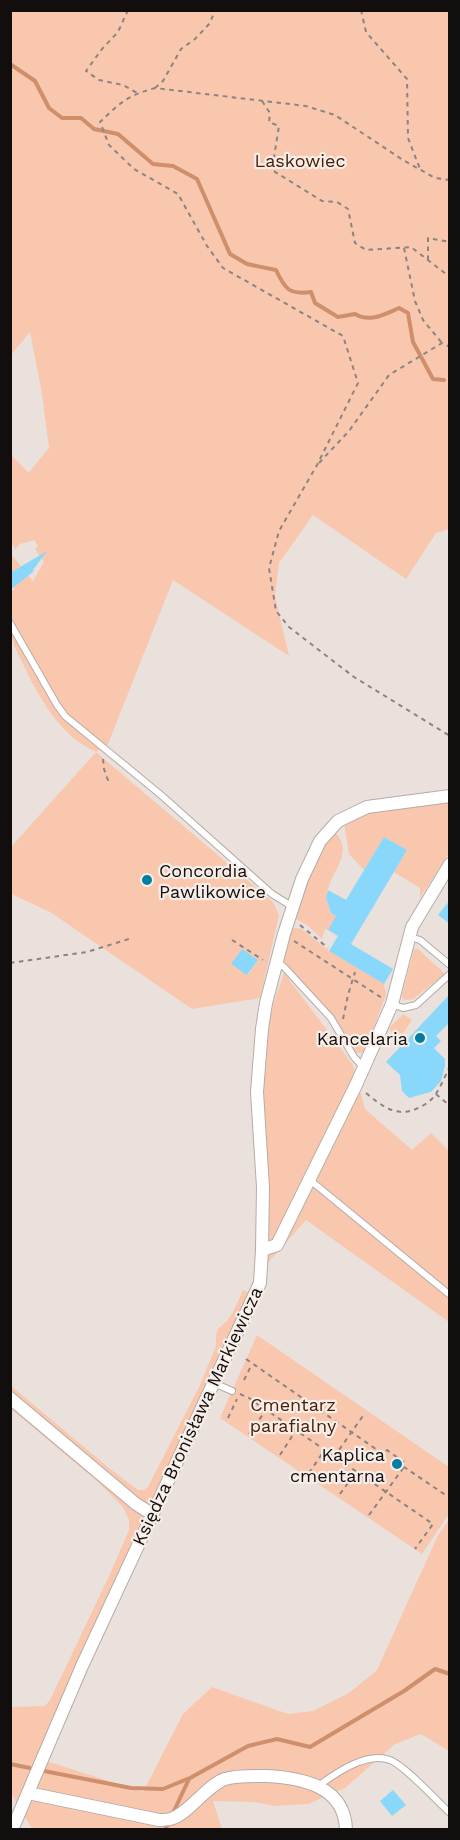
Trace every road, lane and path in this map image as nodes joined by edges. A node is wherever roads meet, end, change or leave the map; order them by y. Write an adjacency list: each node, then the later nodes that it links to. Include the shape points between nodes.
1 (128, 10): 5 (path, via 118,32 86,71 99,80 123,85)
2 (215, 10): 4 (path, via 210,23 181,49)
3 (361, 10): 7 (path, via 366,32 407,79 408,138)
4 (155, 88): 5 (path); 6 (path)
5 (137, 93): 15 (path, via 123,100 100,122 109,145 134,169 178,194 223,268 343,336 358,383)
6 (261, 100): 7 (path, via 306,106 335,115); 10 (path, via 270,113 269,122 279,126 272,170 322,201 337,202 348,209 355,243 366,250)
7 (420, 169): 8 (path, via 435,178)
8 (450, 180)
9 (450, 242): 11 (path, via 428,238)
10 (404, 248): 11 (path, via 411,247); 13 (path, via 415,301 423,320)
11 (428, 260): 12 (path)
12 (450, 277)
13 (442, 343): 14 (path); 15 (path, via 389,375 349,431)
14 (450, 347)
15 (317, 465): 17 (path, via 279,531 269,568 276,611 289,627 354,677)
16 (10, 623): 18 (lane, via 61,710)
17 (450, 736)
18 (97, 742): 19 (path); 22 (lane)
19 (109, 783)
20 (450, 796): 22 (street, Księdza Bronisława Markiewicza, via 367,807 338,821 320,841)
21 (450, 864): 25 (street, via 417,916)
22 (293, 908): 23 (street, Księdza Bronisława Markiewicza)
23 (288, 921): 24 (street, Księdza Bronisława Markiewicza); 28 (path, via 302,926)
24 (284, 934): 29 (street, Księdza Bronisława Markiewicza); 34 (path)
25 (410, 937): 31 (lane, via 420,940); 35 (street)
26 (129, 939): 30 (path, via 87,952)
27 (232, 940): 29 (path, via 269,964)
28 (328, 948)
29 (277, 962): 36 (lane, via 332,1018); 43 (street, Księdza Bronisława Markiewicza, via 266,1004 257,1092)
30 (10, 963)
31 (450, 964)
32 (355, 972): 34 (path)
33 (450, 974): 35 (lane, via 416,1005 403,1008)
34 (352, 978): 35 (path); 36 (path)
35 (392, 1004): 38 (street)
36 (340, 1033): 38 (lane)
37 (450, 1066): 40 (path)
38 (364, 1068): 39 (street)
39 (356, 1085): 40 (path, via 378,1104 395,1112 410,1113); 42 (street)
40 (436, 1094): 41 (path)
41 (450, 1106)
42 (309, 1180): 43 (street, via 277,1245); 44 (lane)
43 (262, 1250): 48 (street, Księdza Bronisława Markiewicza, via 260,1283)
44 (450, 1295)
45 (246, 1359): 46 (path)
46 (252, 1364): 47 (path); 55 (path)
47 (244, 1380)
48 (214, 1383): 49 (lane); 66 (street, Księdza Bronisława Markiewicza)
49 (232, 1390)
50 (10, 1398): 66 (street)
51 (266, 1410): 53 (path, via 239,1394); 54 (path); 56 (path)
52 (365, 1413): 55 (path)
53 (228, 1418)
54 (296, 1430): 57 (path); 58 (path)
55 (351, 1433): 59 (path); 60 (path, via 383,1454 387,1450 405,1463)
56 (249, 1434)
57 (325, 1450): 59 (path); 62 (path)
58 (279, 1455)
59 (334, 1457): 61 (path)
60 (404, 1467): 63 (path); 65 (path)
61 (356, 1472): 63 (path); 64 (path)
62 (309, 1473)
63 (385, 1491): 67 (path); 68 (path, via 433,1524)
64 (339, 1494)
65 (450, 1498)
66 (152, 1514): 70 (street, Księdza Bronisława Markiewicza)
67 (369, 1515)
68 (415, 1549)
69 (318, 1786): 70 (street, via 286,1777 226,1779 174,1818 159,1820); 71 (lane, via 356,1763 390,1759); 73 (street, via 342,1807)
70 (28, 1793): 72 (street, Księdza Bronisława Markiewicza)
71 (450, 1813)
72 (12, 1830)
73 (346, 1830)

